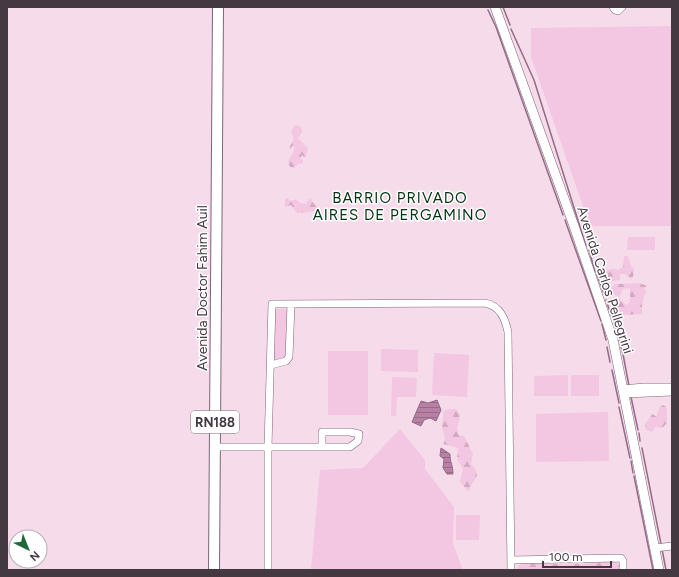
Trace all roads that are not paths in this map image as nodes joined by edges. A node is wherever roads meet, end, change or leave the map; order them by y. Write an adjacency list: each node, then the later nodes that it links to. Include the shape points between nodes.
1 (218, 7): 10 (highway, Avenida Doctor Fahim Auil / RN188)
2 (495, 7): 8 (main road, Avenida Carlos Pellegrini, via 613,340)
3 (613, 7): 4 (street, via 615,10)
4 (622, 7)
5 (291, 304): 6 (street, via 289,357 286,361); 6 (street, via 272,304); 15 (street, via 485,303 499,311 508,332)
6 (271, 365): 11 (street)
7 (672, 387): 8 (street, via 644,387)
8 (624, 392): 9 (street); 14 (main road, Avenida Carlos Pellegrini)
9 (672, 392)
10 (215, 447): 11 (street); 16 (highway, Avenida Doctor Fahim Auil / RN188)
11 (268, 447): 12 (street); 17 (street)
12 (322, 447): 12 (street, via 350,447 358,441 359,434 322,432)
13 (672, 546): 14 (street)
14 (655, 548): 20 (main road, Avenida Carlos Pellegrini)
15 (511, 560): 18 (street); 19 (street, via 621,558)
16 (214, 570)
17 (268, 570)
18 (511, 570)
19 (623, 570)
20 (659, 570)

